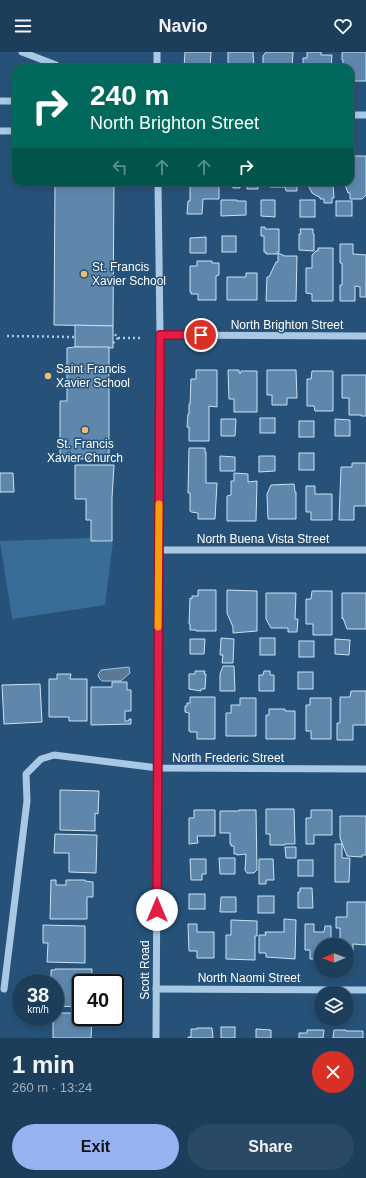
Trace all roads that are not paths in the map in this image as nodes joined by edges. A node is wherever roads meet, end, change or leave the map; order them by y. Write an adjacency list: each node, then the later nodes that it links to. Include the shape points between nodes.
1 (22, 52): 3 (street)
2 (157, 52): 4 (street)
3 (53, 64)
4 (157, 64)
5 (0, 101): 6 (street)
6 (12, 101)
7 (354, 115): 8 (street)
8 (366, 115)
9 (0, 131): 10 (street)
10 (12, 131)
11 (158, 186): 12 (street, Scott Road)
12 (160, 335): 13 (street, North Brighton Street); 14 (street, Scott Road)
13 (366, 336)
14 (159, 550): 15 (street, North Buena Vista Street); 16 (street, Scott Road)
15 (366, 550)
16 (158, 768): 17 (street, North Frederic Street); 18 (street, North Frederic Street, via 54,755 41,759 26,774 27,801); 19 (street, Scott Road)
17 (366, 769)
18 (4, 989)
19 (156, 989): 20 (street, North Naomi Street); 21 (street, Scott Road)
20 (366, 990)
21 (156, 1038)

